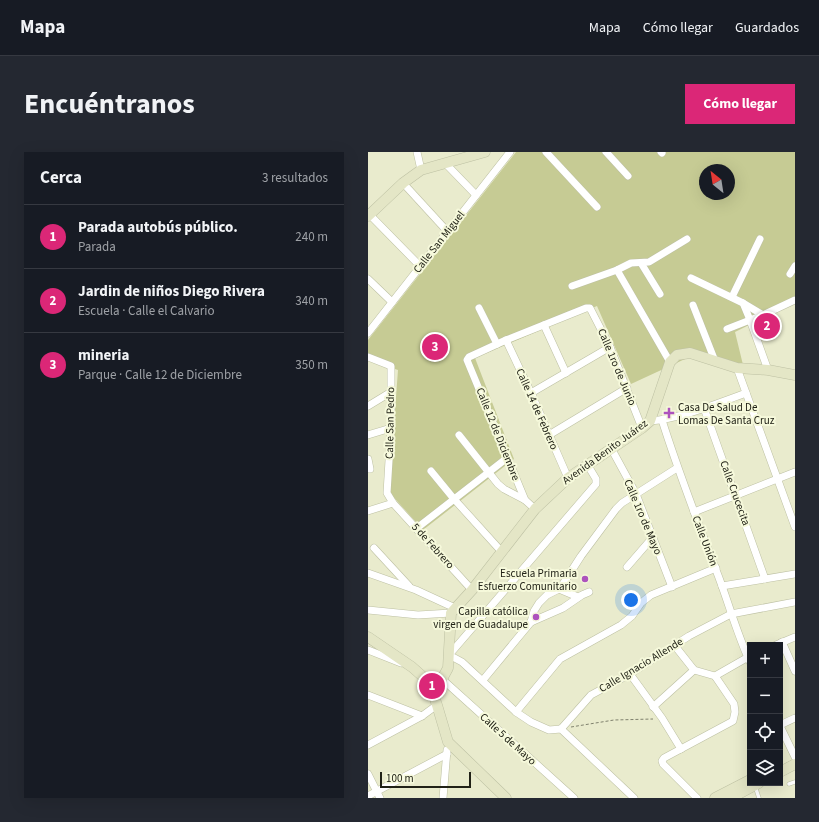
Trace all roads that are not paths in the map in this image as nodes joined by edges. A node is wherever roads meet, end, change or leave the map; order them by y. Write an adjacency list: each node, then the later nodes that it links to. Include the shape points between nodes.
1 (417, 152): 7 (street)
2 (485, 152): 6 (street)
3 (510, 152): 10 (street, Calle San Miguel)
4 (546, 152): 11 (street)
5 (606, 152): 8 (street)
6 (445, 163): 7 (street); 10 (street)
7 (421, 170): 9 (street)
8 (628, 176)
9 (403, 183): 12 (street); 13 (street)
10 (476, 195): 13 (street, Calle San Miguel)
11 (597, 207)
12 (369, 214): 17 (street)
13 (447, 231): 17 (street, Calle San Miguel)
14 (688, 239): 16 (street, via 650,262)
15 (760, 239): 25 (street)
16 (641, 263): 19 (street, via 631,263); 24 (street)
17 (420, 266): 27 (street, Calle San Miguel)
18 (795, 266): 20 (street)
19 (617, 270): 23 (street); 41 (street)
20 (790, 274)
21 (691, 278): 25 (street)
22 (368, 279): 27 (street)
23 (572, 286)
24 (660, 294)
25 (732, 297): 28 (street)
26 (795, 300): 31 (street)
27 (392, 302): 35 (street, Calle San Miguel)
28 (743, 303): 31 (street); 32 (street)
29 (693, 305): 40 (street)
30 (479, 308): 37 (street)
31 (763, 315): 32 (street)
32 (750, 320): 34 (street); 43 (street)
33 (544, 326): 36 (street); 38 (street, Calle 1ro de Junio, via 590,308); 44 (street)
34 (727, 329)
35 (368, 332)
36 (506, 340): 37 (street); 48 (street, Calle 14 de Febrero)
37 (497, 344): 59 (street, Calle 12 de Diciembre, via 467,360)
38 (610, 347): 44 (street); 46 (street, Calle 1ro de Junio)
39 (368, 357): 47 (street, Calle San Pedro, via 391,366)
40 (715, 361): 41 (street, via 690,353 677,354); 42 (street)
41 (670, 362): 53 (street, Avenida Benito Juárez)
42 (737, 368): 43 (street); 49 (street)
43 (768, 370): 45 (street)
44 (566, 373): 48 (street)
45 (794, 377)
46 (627, 388): 53 (street, Calle 1ro de Junio); 57 (street)
47 (391, 392): 50 (street); 54 (street, Calle San Pedro)
48 (531, 393): 57 (street, Calle 14 de Febrero)
49 (746, 393): 51 (street); 68 (street)
50 (368, 406)
51 (704, 408): 52 (street); 70 (street, Calle Crucecita)
52 (662, 420): 53 (street); 62 (street, Calle Unión)
53 (646, 424): 58 (street, Avenida Benito Juárez)
54 (391, 428): 55 (street); 73 (street, Calle San Pedro, via 388,493)
55 (368, 435)
56 (459, 435): 66 (street)
57 (549, 435): 67 (street, Calle 14 de Febrero)
58 (612, 448): 61 (street, Avenida Benito Juárez); 69 (street, Calle 1ro de Mayo)
59 (508, 458): 66 (street); 72 (street, Calle 12 de Diciembre)
60 (368, 459): 63 (street)
61 (587, 464): 67 (street, Avenida Benito Juárez); 106 (street, via 596,479 596,484)
62 (677, 468): 69 (street); 76 (street, Calle Unión)
63 (370, 469)
64 (430, 471): 71 (street)
65 (795, 472): 68 (street)
66 (488, 473): 71 (street); 72 (street, via 504,489)
67 (568, 478): 74 (street, Avenida Benito Juárez)
68 (778, 479): 70 (street); 77 (street)
69 (636, 494): 79 (street, Calle 1ro de Mayo); 90 (street, via 616,509)
70 (736, 495): 76 (street); 86 (street, Calle Crucecita)
71 (454, 499): 78 (street); 81 (street)
72 (525, 500): 74 (street, Calle 12 de Diciembre)
73 (393, 503): 75 (street); 78 (street, 5 de Febrero)
74 (535, 509): 81 (street, Avenida Benito Juárez)
75 (368, 511)
76 (694, 512): 83 (street, Calle Unión)
77 (795, 527)
78 (417, 528): 91 (street, 5 de Febrero)
79 (653, 537): 82 (street); 88 (street, Calle 1ro de Mayo)
80 (374, 548): 89 (street)
81 (501, 551): 91 (street, Avenida Benito Juárez)
82 (627, 567)
83 (716, 568): 87 (street, Calle Unión); 88 (street)
84 (368, 573): 89 (street)
85 (795, 574): 86 (street)
86 (765, 579): 87 (street)
87 (722, 586): 97 (street, Calle Unión)
88 (672, 587): 119 (street, via 651,595 621,625 560,659)
89 (410, 588): 96 (street, via 434,597)
90 (559, 589): 93 (street); 98 (street, via 547,594 539,603)
91 (472, 590): 96 (street, Avenida Benito Juárez)
92 (588, 592): 93 (street)
93 (578, 597): 98 (street, via 563,608)
94 (795, 602): 97 (street, Calle Ignacio Allende)
95 (368, 610): 96 (street, via 418,616)
96 (453, 611): 106 (street)
97 (731, 614): 102 (street, Calle Ignacio Allende); 105 (street, Calle Unión)
98 (531, 622): 114 (street)
99 (368, 637): 108 (street)
100 (795, 637): 101 (street)
101 (783, 642)
102 (675, 646): 109 (street); 111 (street, Calle Ignacio Allende)
103 (368, 650): 108 (street)
104 (783, 651): 110 (street)
105 (747, 653)
106 (449, 655): 113 (street, via 448,668); 114 (street, via 462,662)
107 (747, 659): 112 (street)
108 (412, 667): 115 (street)
109 (694, 670): 112 (street); 118 (street)
110 (795, 671)
111 (630, 674): 118 (street); 123 (street, Calle Ignacio Allende, via 591,695)
112 (716, 676): 127 (street, via 734,704 733,721)
113 (442, 679): 115 (street); 143 (street, Calle 5 de Mayo)
114 (483, 680): 119 (street)
115 (428, 682): 117 (street)
116 (368, 695): 120 (street)
117 (437, 704): 120 (street); 125 (street)
118 (653, 707): 127 (street)
119 (516, 712): 123 (street, via 548,730)
120 (422, 716): 126 (street)
121 (795, 718): 122 (street)
122 (783, 724)
123 (561, 729): 144 (street)
124 (783, 732): 129 (street)
125 (448, 742): 128 (street); 142 (street)
126 (368, 745)
127 (681, 749): 145 (street, via 662,761)
128 (447, 754): 139 (street); 141 (street)
129 (795, 757): 130 (street)
130 (783, 763)
131 (795, 764): 132 (street)
132 (783, 770)
133 (368, 774): 139 (street)
134 (795, 782): 135 (lane)
135 (790, 784)
136 (747, 786): 146 (street)
137 (750, 786): 147 (street)
138 (756, 786): 148 (lane)
139 (379, 795): 140 (street)
140 (368, 796)
141 (443, 798)
142 (506, 798)
143 (574, 798)
144 (634, 798)
145 (697, 798)
146 (715, 798)
147 (731, 798)
148 (759, 798)

